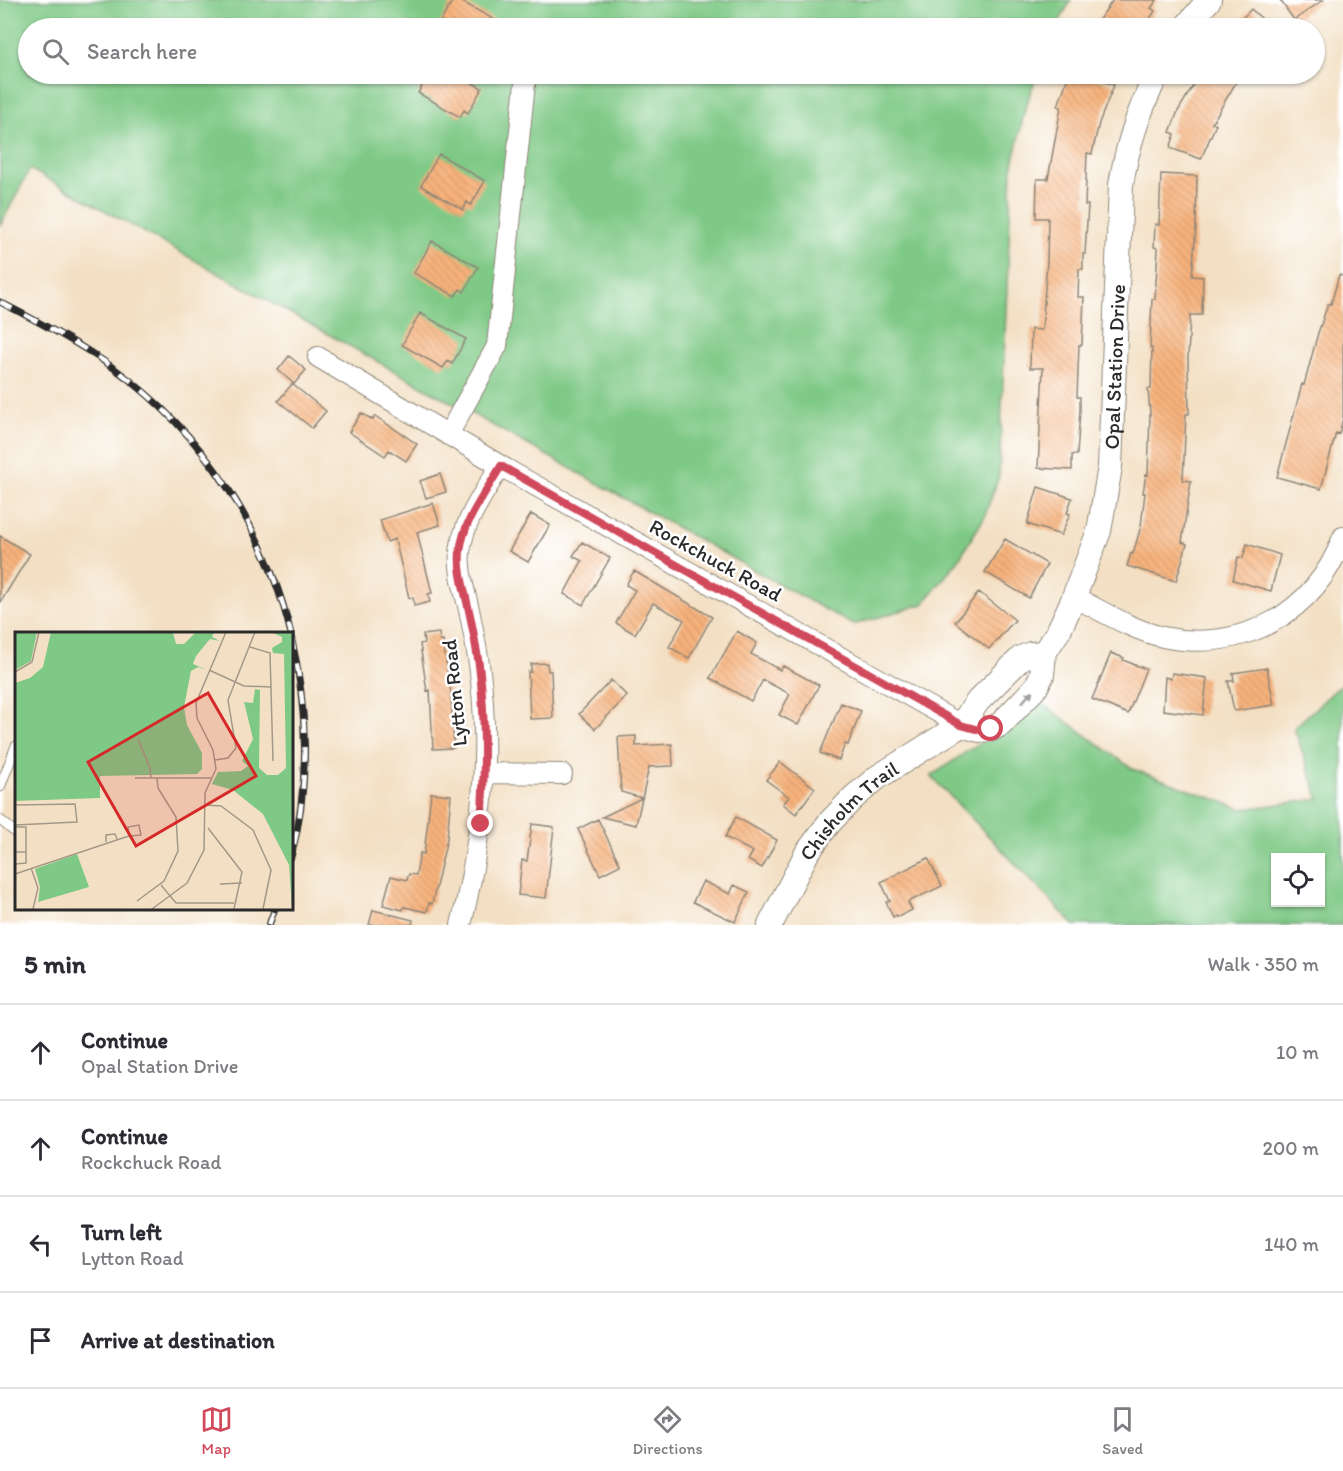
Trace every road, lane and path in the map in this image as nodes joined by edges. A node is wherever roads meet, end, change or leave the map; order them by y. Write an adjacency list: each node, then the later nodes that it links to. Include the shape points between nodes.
1 (1209, 0): 2 (street)
2 (1194, 18)
3 (525, 84): 6 (street, via 497,346)
4 (1153, 84): 9 (street, Opal Station Drive, via 1135,123 1121,185 1110,467 1099,531)
5 (318, 357): 6 (street, Rockchuck Road)
6 (448, 435): 7 (street, Rockchuck Road)
7 (501, 466): 11 (street, Rockchuck Road); 13 (street, Lytton Road, via 472,515 460,552 460,573 479,664)
8 (1343, 537): 9 (street, via 1324,577 1309,596 1266,627 1237,636 1186,641 1160,636)
9 (1074, 597): 10 (street, Opal Station Drive)
10 (1044, 653): 11 (street, via 1022,658 978,701); 11 (street, Opal Station Drive, one-way to 10, via 979,730 1001,724 1035,687 1042,675)
11 (961, 725): 18 (street, Chisholm Trail, via 878,777 829,823 807,854)
12 (15, 749): 15 (lane)
13 (484, 773): 14 (street); 19 (street, Lytton Road, via 478,847)
14 (562, 774)
15 (0, 787)
16 (0, 820): 17 (lane)
17 (15, 832)
18 (777, 923)
19 (461, 925)

